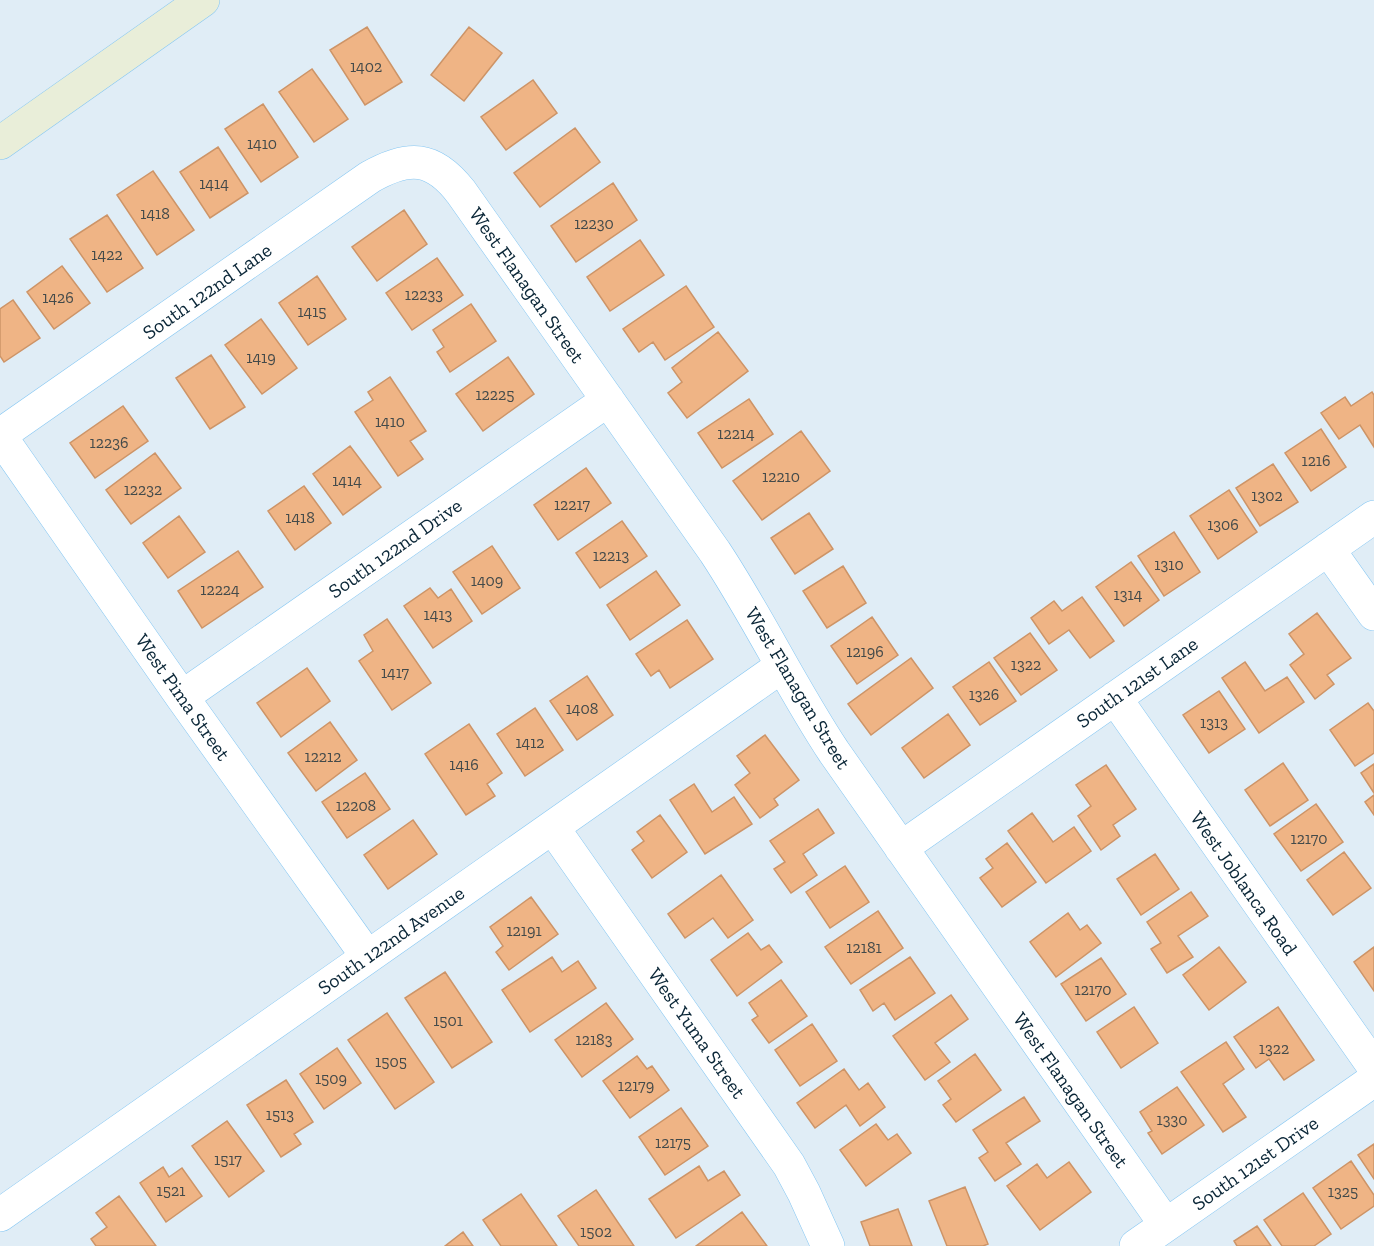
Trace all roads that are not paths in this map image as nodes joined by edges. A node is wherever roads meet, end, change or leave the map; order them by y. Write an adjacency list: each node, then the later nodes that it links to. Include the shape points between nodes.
1 (203, 0): 2 (main road)
2 (0, 142)
3 (420, 161): 4 (street, West Flanagan Street, via 451,179); 5 (street, South 122nd Lane, via 402,162 370,177)
4 (608, 400): 9 (street, West Flanagan Street, via 728,572); 10 (street, South 122nd Drive)
5 (0, 435): 10 (street, West Pima Street)
6 (1374, 517): 7 (street, South 121st Lane)
7 (1328, 549): 8 (street); 11 (street, South 121st Lane)
8 (1374, 614)
9 (782, 666): 12 (street, South 122nd Avenue); 13 (street, West Flanagan Street, via 816,726)
10 (182, 697): 14 (street, West Pima Street)
11 (1115, 698): 13 (street, South 121st Lane); 15 (street, West Joblanca Road)
12 (553, 828): 14 (street, South 122nd Avenue); 19 (street, West Yuma Street, via 789,1165)
13 (901, 848): 18 (street, West Flanagan Street)
14 (368, 956): 17 (street, South 122nd Avenue)
15 (1374, 1067)
16 (1374, 1080): 18 (street, South 121st Drive)
17 (0, 1215)
18 (1166, 1225): 20 (street, South 121st Drive)
19 (828, 1246)
20 (1136, 1246)

